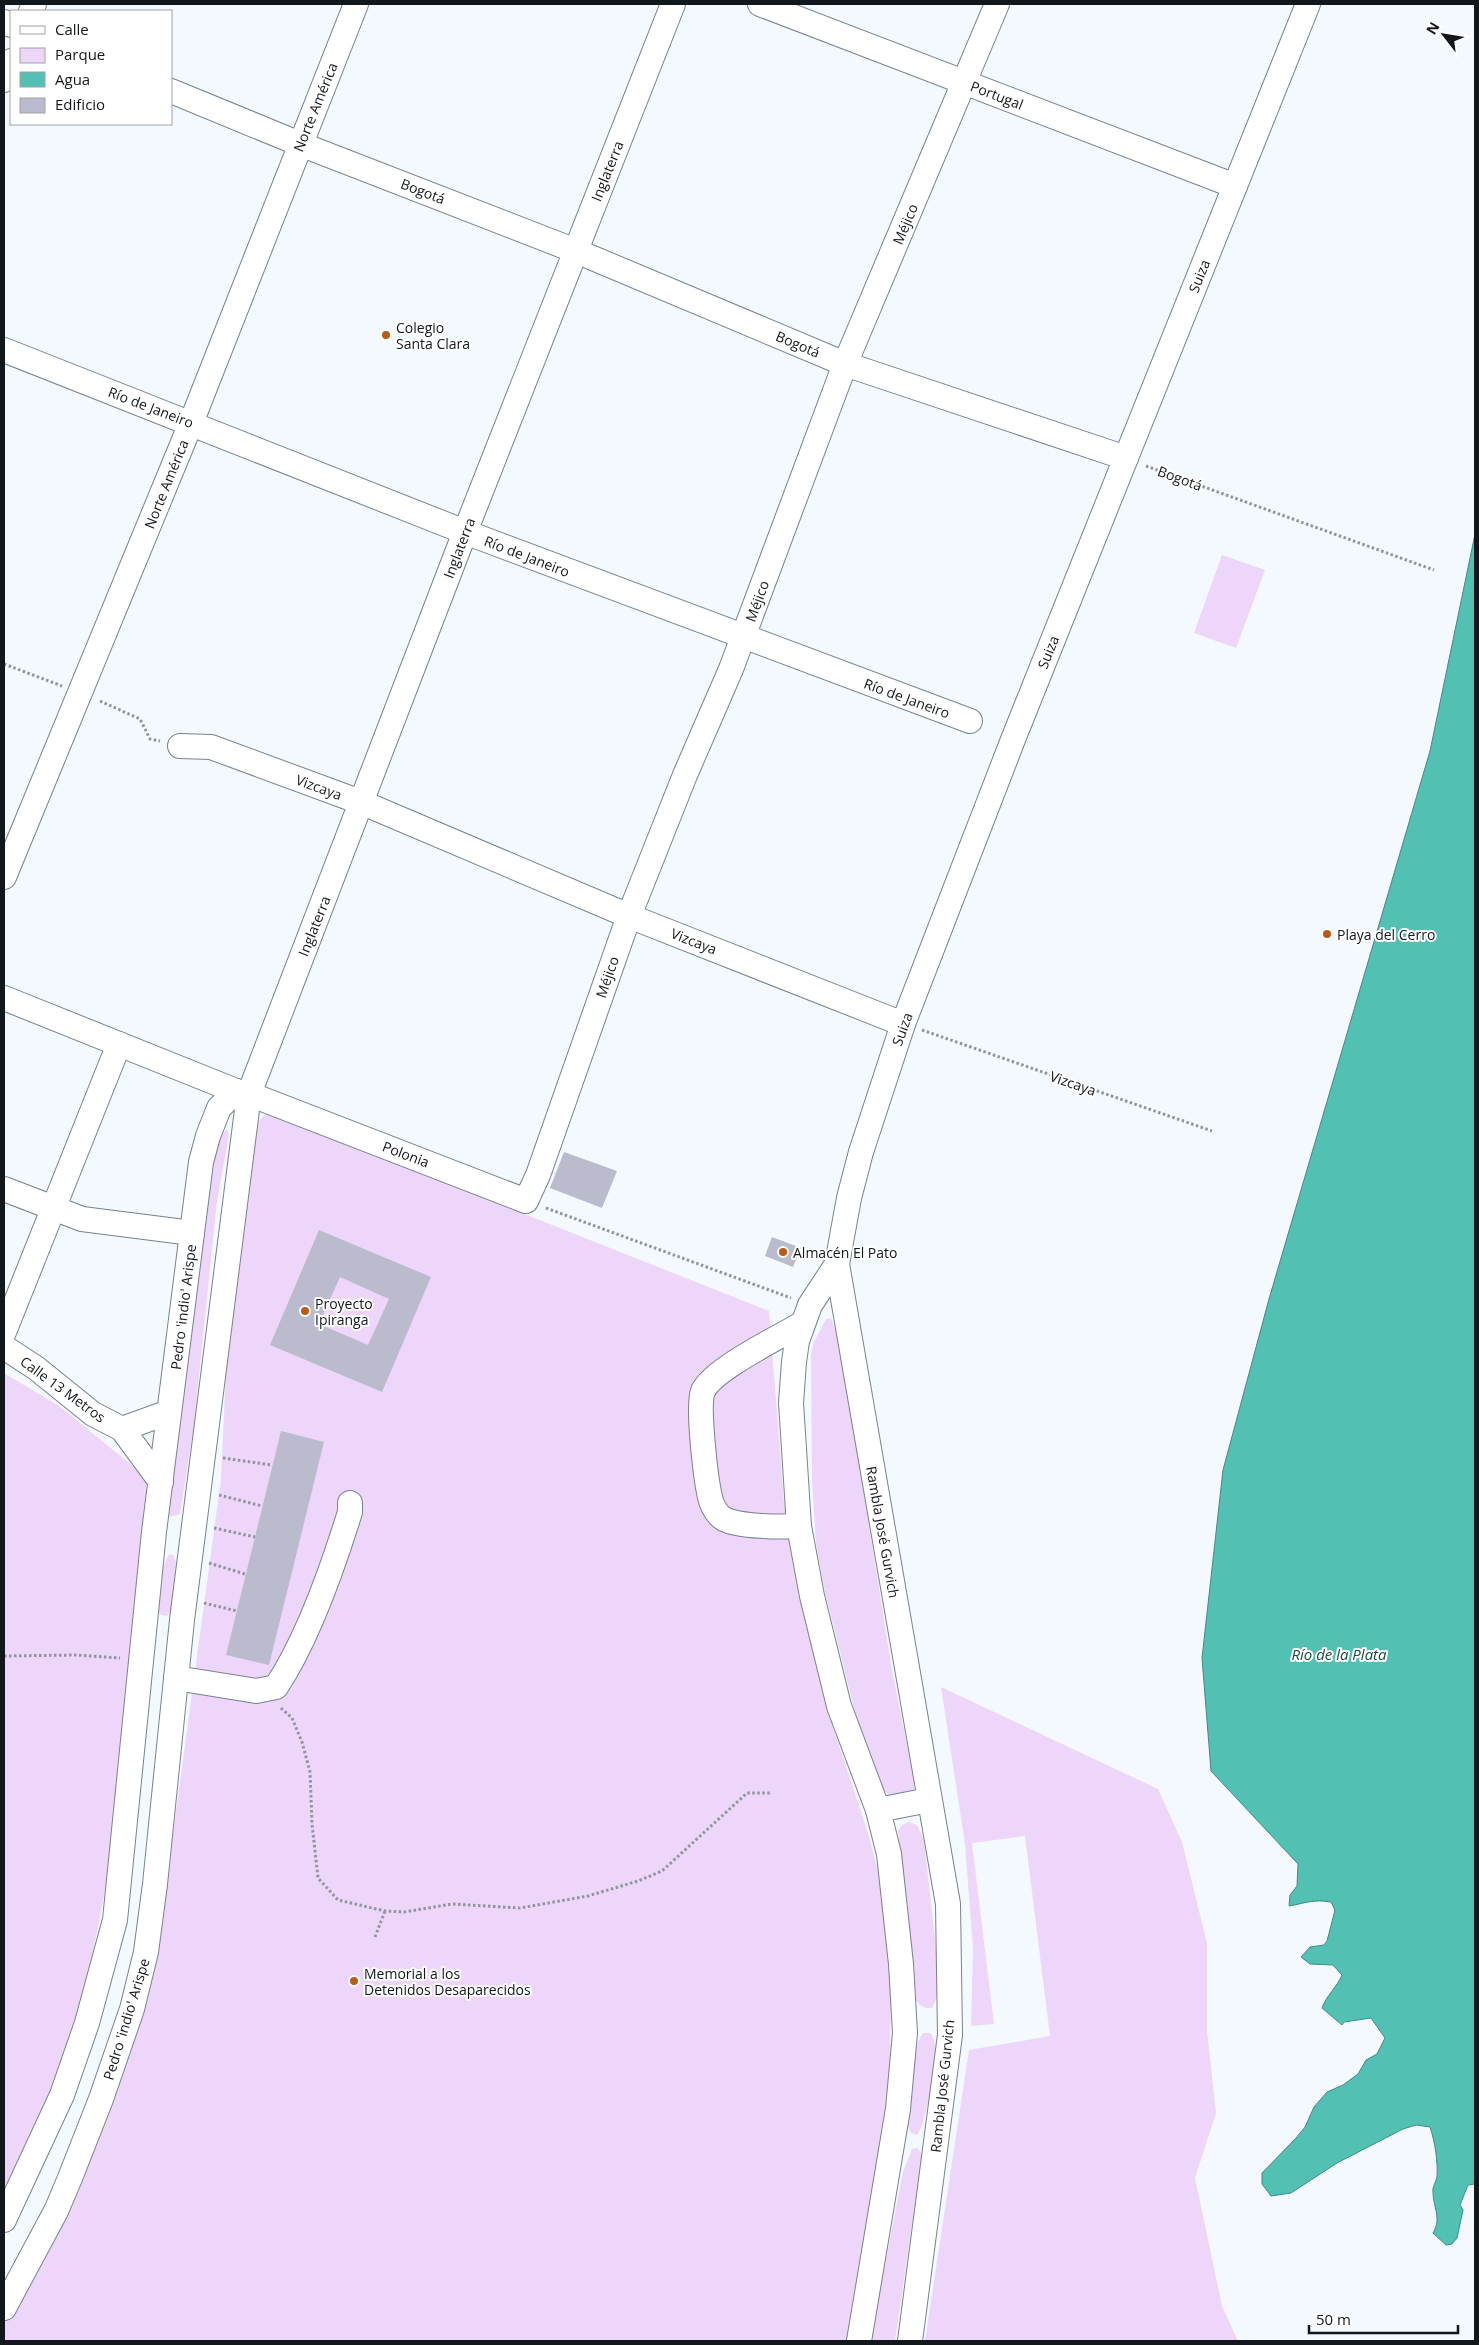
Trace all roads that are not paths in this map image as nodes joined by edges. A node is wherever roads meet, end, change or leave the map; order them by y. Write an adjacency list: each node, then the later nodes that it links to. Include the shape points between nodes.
1 (356, 4): 10 (street, Norte América)
2 (673, 4): 12 (street, Inglaterra)
3 (760, 4): 8 (street, Portugal)
4 (997, 4): 8 (street, Méjico)
5 (1308, 4): 11 (street, Suiza)
6 (10, 64): 7 (street)
7 (4, 80)
8 (965, 82): 11 (street, Portugal); 14 (street, Méjico)
9 (172, 91): 10 (street, Bogotá)
10 (300, 144): 12 (street, Bogotá); 15 (street, Norte América)
11 (1234, 186): 16 (street, Suiza)
12 (576, 251): 14 (street, Bogotá); 17 (street, Inglaterra)
13 (4, 350): 15 (street, Río de Janeiro)
14 (845, 364): 16 (street, Bogotá); 18 (street, Méjico)
15 (191, 423): 17 (street, Río de Janeiro); 22 (street, Norte América)
16 (1126, 458): 25 (street, Suiza)
17 (465, 532): 18 (street, Río de Janeiro); 21 (street, Inglaterra)
18 (743, 637): 19 (street, Río de Janeiro); 23 (street, Méjico)
19 (970, 721)
20 (180, 746): 21 (street, Vizcaya, via 211,747)
21 (362, 803): 23 (street, Vizcaya); 27 (street, Inglaterra, via 261,1060)
22 (4, 878)
23 (629, 916): 25 (street, Vizcaya); 29 (street, Méjico)
24 (4, 998): 26 (street, Polonia)
25 (903, 1024): 32 (street, Suiza, via 861,1152)
26 (119, 1044): 27 (street, Polonia); 30 (street)
27 (243, 1092): 29 (street, Polonia); 31 (street, Pedro 'indio' Arispe, via 219,1108 208,1136 201,1162); 42 (street, Pedro 'indio' Arispe)
28 (4, 1189): 30 (street)
29 (526, 1201)
30 (54, 1210): 31 (street, via 82,1219); 34 (street)
31 (192, 1233): 36 (street, Pedro 'indio' Arispe)
32 (837, 1264): 33 (street, Suiza); 46 (street, Rambla José Gurvich)
33 (806, 1314): 40 (street, via 794,1362 792,1403); 40 (street, via 716,1375 703,1392 702,1416 707,1480 716,1512 723,1519 763,1526)
34 (4, 1332)
35 (4, 1347): 37 (street, Calle 13 Metros, via 93,1414)
36 (169, 1412): 37 (street); 38 (street, Pedro 'indio' Arispe)
37 (122, 1429): 38 (street, Calle 13 Metros)
38 (161, 1482): 41 (street, Pedro 'indio' Arispe)
39 (350, 1502): 45 (street, via 344,1531 311,1616 276,1687 256,1691)
40 (799, 1526): 47 (street, via 812,1596 840,1706)
41 (154, 1532): 42 (street); 44 (street, Pedro 'indio' Arispe)
42 (192, 1538): 43 (street, Pedro 'indio' Arispe)
43 (183, 1609): 44 (street); 45 (street, Pedro 'indio' Arispe)
44 (146, 1616): 48 (street, Pedro 'indio' Arispe, via 115,1920 87,2023 62,2094)
45 (176, 1678): 49 (street, Pedro 'indio' Arispe, via 146,1952 132,2009 101,2099 56,2211)
46 (929, 1800): 47 (street); 51 (street, Rambla José Gurvich, via 948,1904 950,2035)
47 (878, 1810): 50 (street, via 889,1854 902,1964 905,2032 898,2109)
48 (4, 2220)
49 (4, 2308)
50 (859, 2341)
51 (910, 2341)

